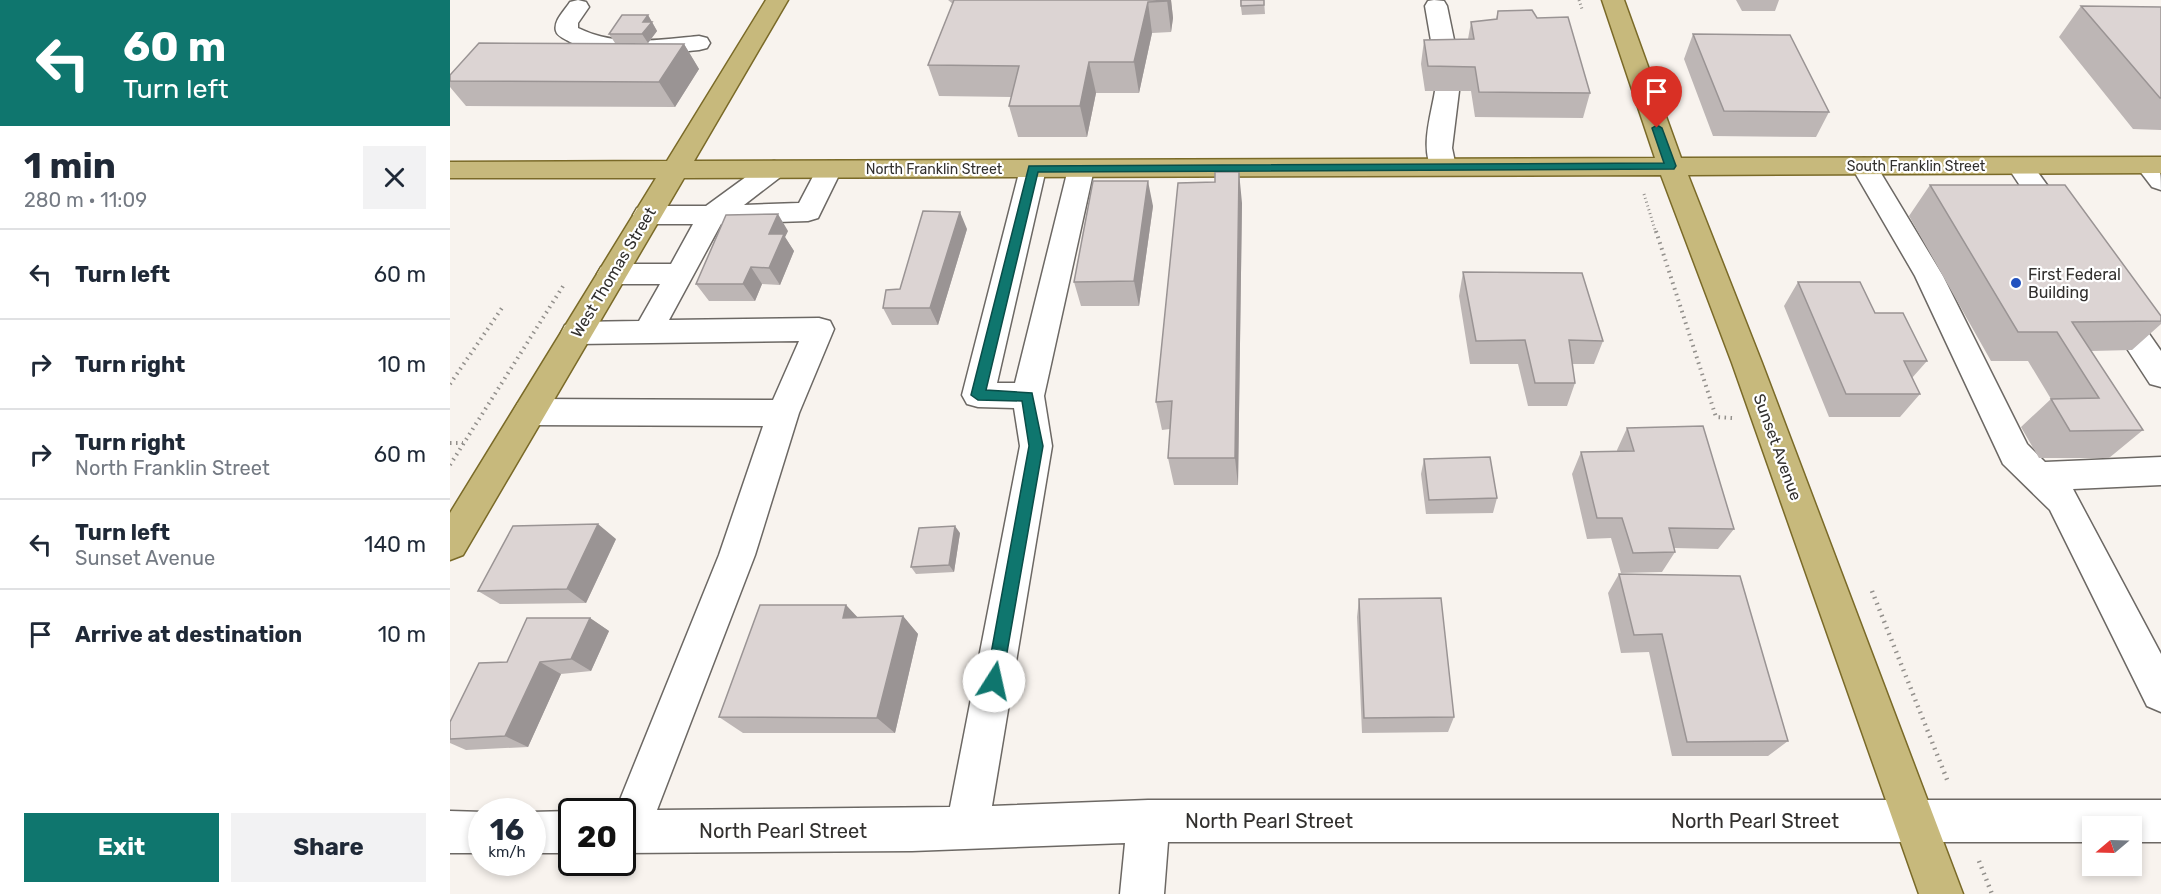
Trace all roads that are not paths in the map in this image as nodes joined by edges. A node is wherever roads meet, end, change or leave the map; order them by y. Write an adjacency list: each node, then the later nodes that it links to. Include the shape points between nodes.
1 (777, 0): 17 (main road, West Thomas Street)
2 (1613, 0): 8 (main road, Sunset Avenue)
3 (1436, 6): 6 (street)
4 (578, 7): 5 (street, via 567,23 567,32 577,38 610,47)
5 (699, 43)
6 (1447, 64)
7 (1447, 91): 11 (street, via 1439,148)
8 (1671, 166): 9 (main road, South Franklin Street); 11 (main road, North Franklin Street); 38 (main road, Sunset Avenue)
9 (1864, 166): 10 (main road, South Franklin Street); 32 (street, via 1929,276 2015,454)
10 (2020, 166): 18 (main road, South Franklin Street); 21 (street)
11 (1443, 167): 15 (main road, North Franklin Street)
12 (774, 169): 13 (main road, North Franklin Street); 17 (main road, North Franklin Street); 20 (street)
13 (829, 169): 14 (main road, North Franklin Street); 20 (street, via 808,212)
14 (1033, 169): 15 (main road, North Franklin Street); 28 (street, via 978,395)
15 (1081, 169): 28 (street)
16 (450, 170): 17 (main road, North Franklin Street)
17 (674, 170): 19 (main road, West Thomas Street)
18 (2157, 171)
19 (647, 215): 20 (street); 22 (main road, West Thomas Street)
20 (712, 215): 23 (street)
21 (2075, 246)
22 (611, 274): 23 (street); 26 (main road, West Thomas Street)
23 (680, 274): 25 (street)
24 (2102, 286): 27 (street)
25 (648, 332): 26 (street); 30 (street, via 819,329)
26 (576, 333): 29 (main road, West Thomas Street)
27 (2161, 375)
28 (1028, 396): 39 (street, via 1036,446)
29 (529, 412): 30 (street); 33 (main road, West Thomas Street)
30 (783, 413): 35 (street, via 737,555)
31 (2161, 471): 32 (street)
32 (2037, 476): 34 (street, via 2062,500)
33 (450, 544)
34 (2161, 693)
35 (636, 805)
36 (1148, 821): 38 (street, North Pearl Street); 39 (street, North Pearl Street); 43 (street)
37 (2161, 821): 38 (street, North Pearl Street)
38 (1915, 822): 44 (main road, Sunset Avenue)
39 (967, 828): 42 (street, North Pearl Street)
40 (450, 832): 41 (street)
41 (468, 832)
42 (636, 832)
43 (1142, 894)
44 (1941, 894)

